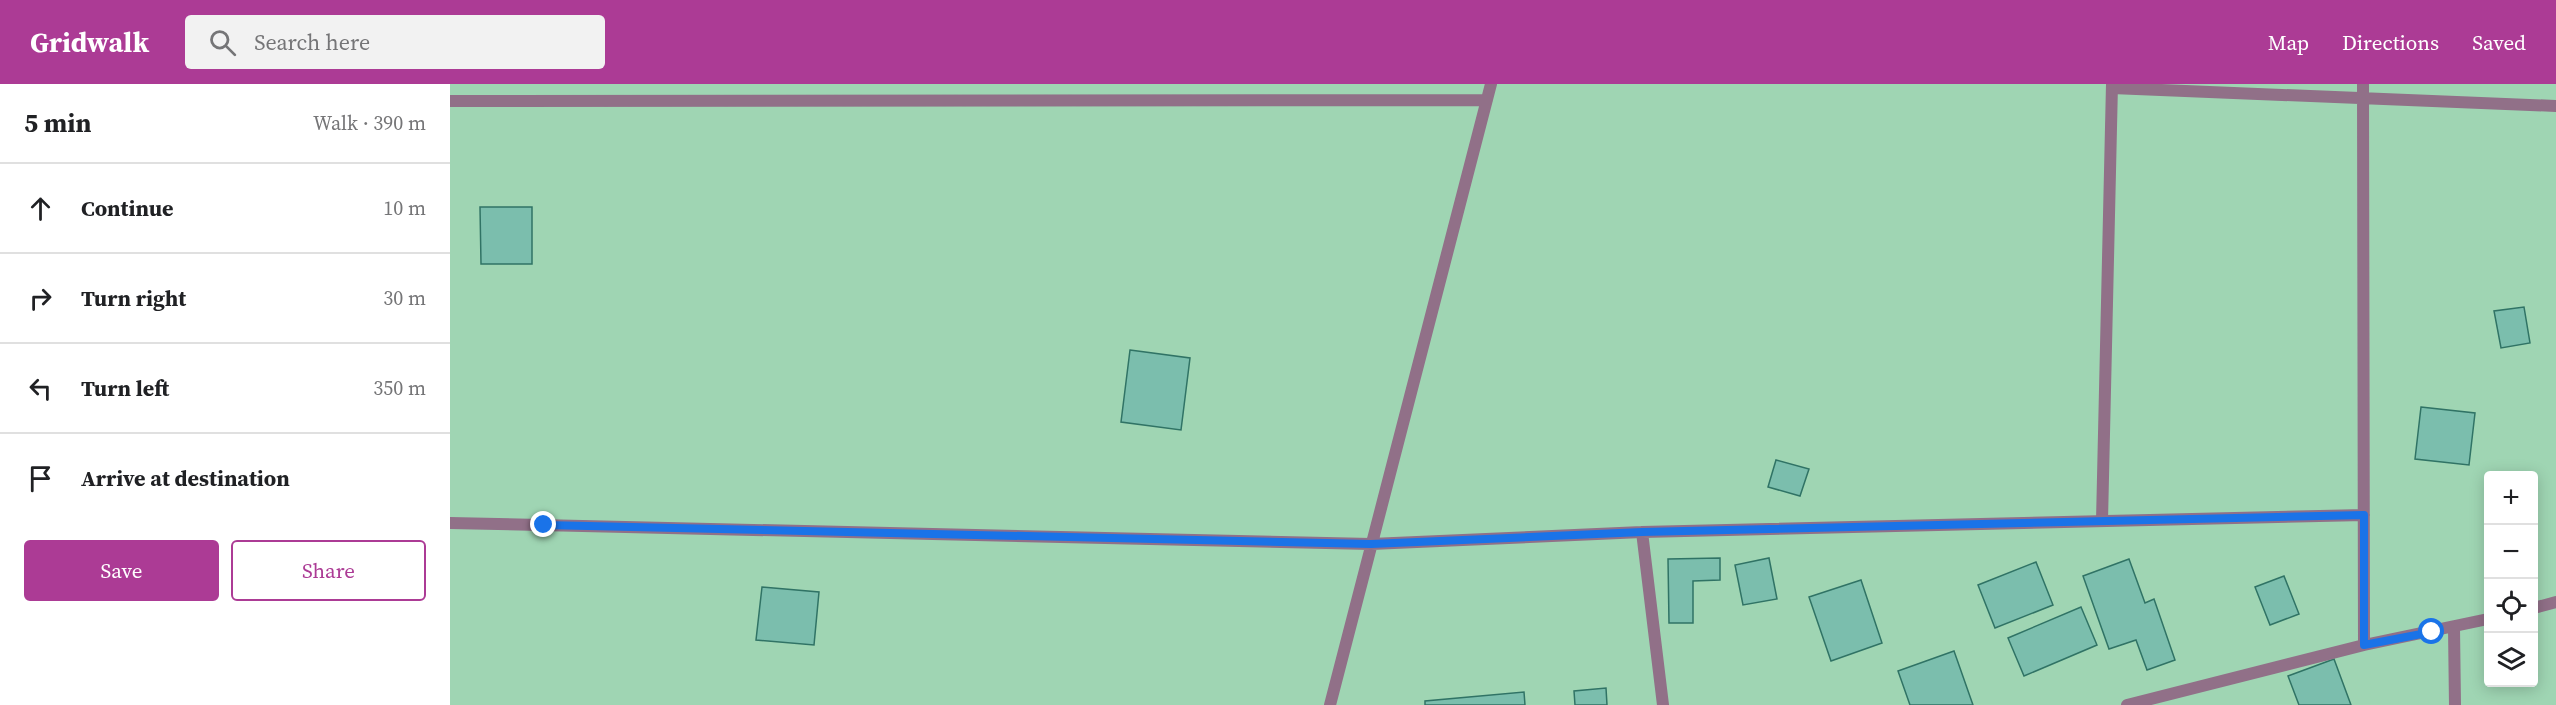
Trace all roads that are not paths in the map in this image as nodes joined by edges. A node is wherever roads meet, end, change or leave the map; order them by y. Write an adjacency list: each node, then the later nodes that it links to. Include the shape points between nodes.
1 (1491, 84): 6 (street)
2 (2363, 84): 4 (street)
3 (2112, 86): 4 (street); 9 (street)
4 (2363, 99): 7 (street); 8 (street)
5 (450, 100): 6 (street)
6 (1487, 100): 12 (street)
7 (2556, 106)
8 (2364, 515): 9 (street); 17 (street)
9 (2102, 521): 11 (street)
10 (450, 523): 12 (street)
11 (1642, 532): 12 (street); 19 (street)
12 (1371, 544): 18 (street)
13 (2556, 602): 14 (street)
14 (2538, 607)
15 (2484, 620): 16 (street)
16 (2454, 628): 17 (street); 21 (street)
17 (2364, 645): 20 (street)
18 (1330, 705)
19 (1663, 705)
20 (2127, 705)
21 (2455, 705)

